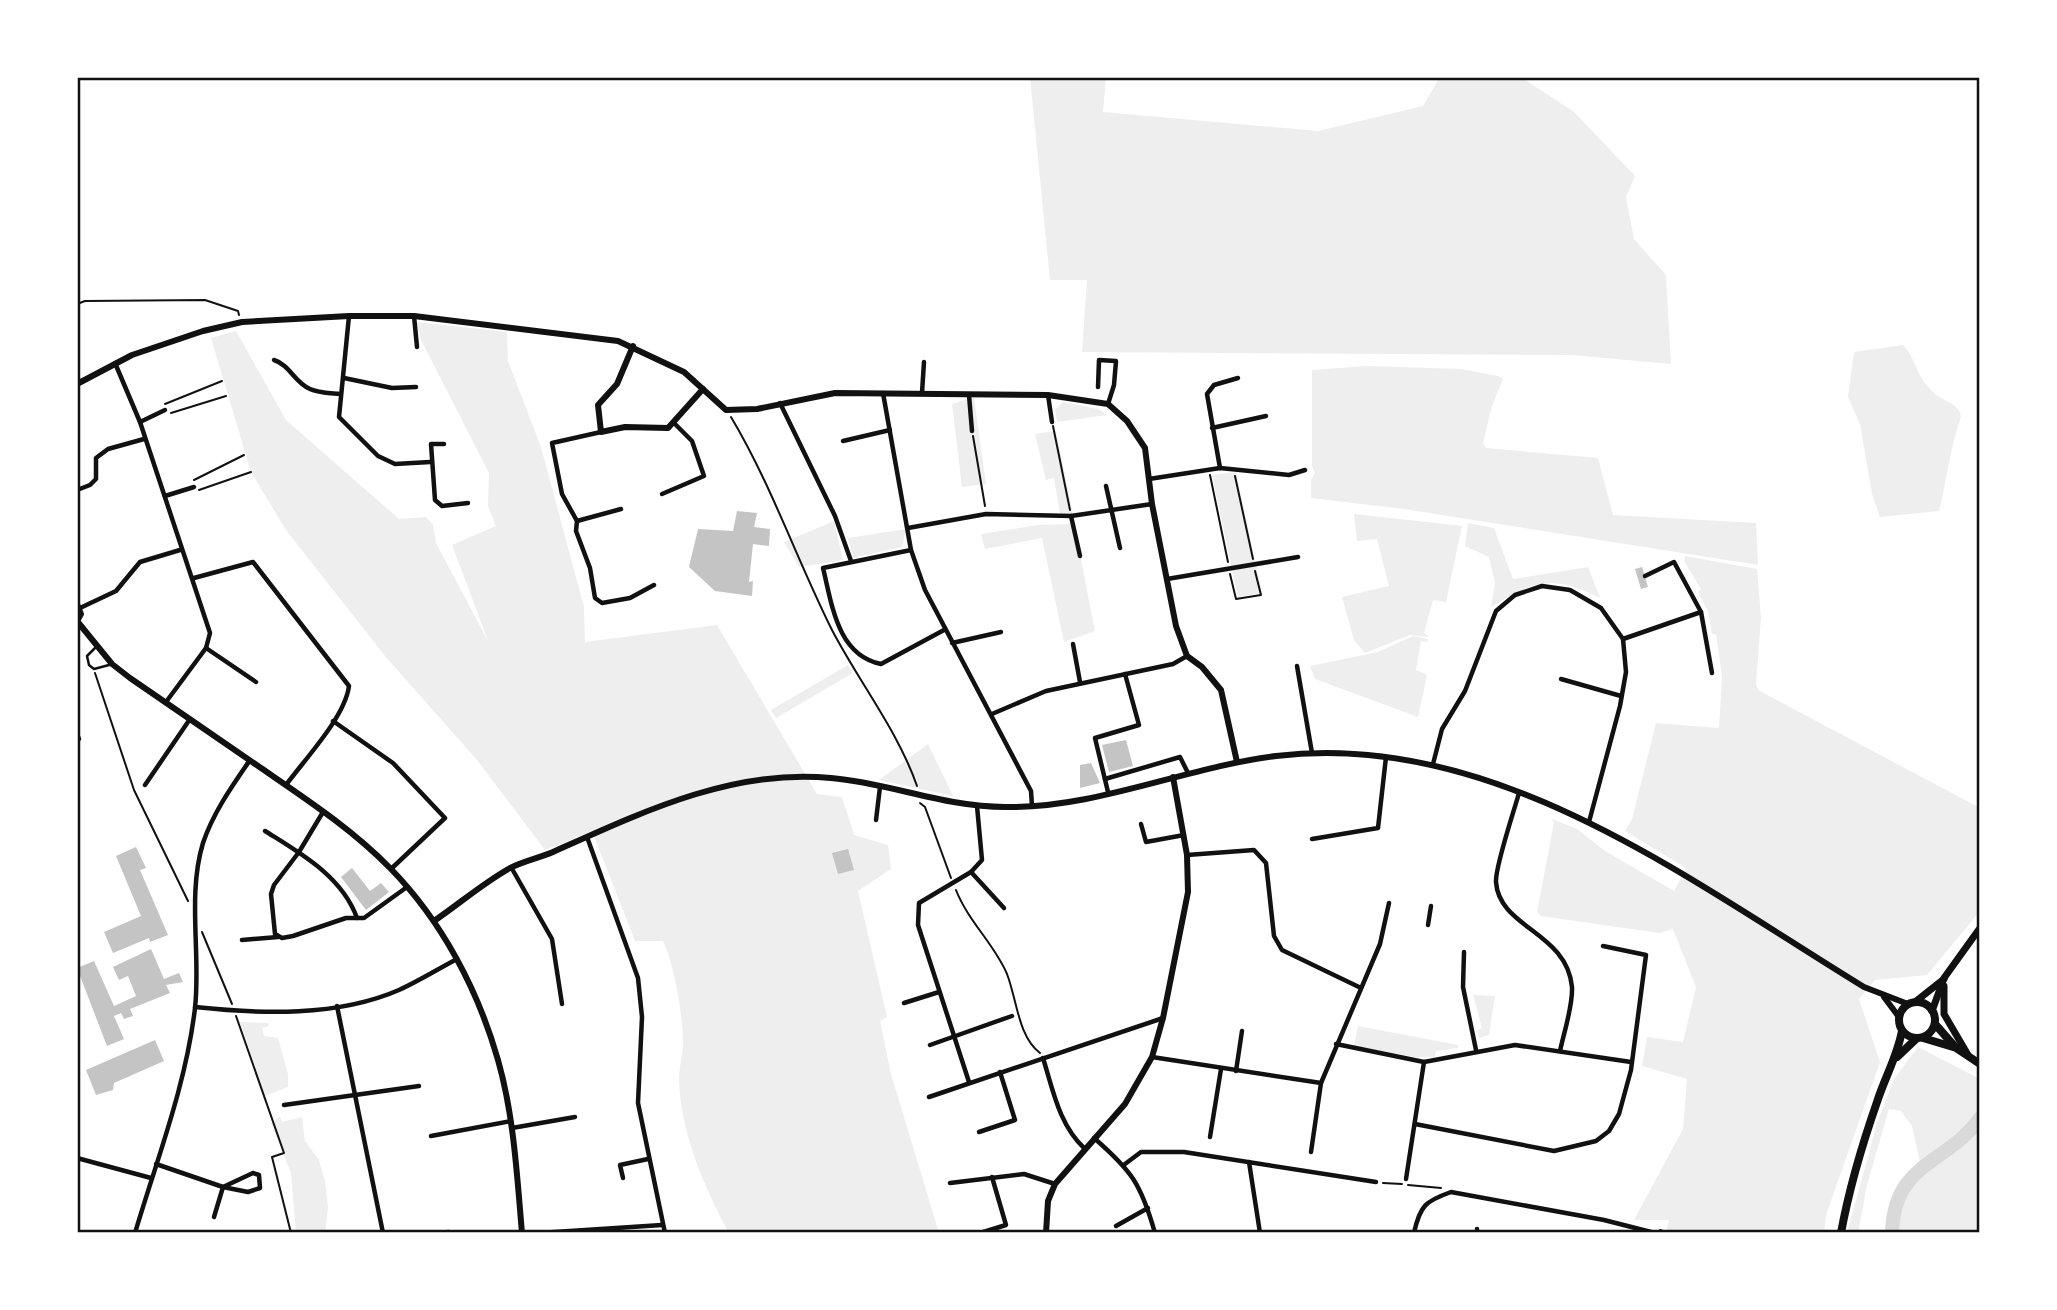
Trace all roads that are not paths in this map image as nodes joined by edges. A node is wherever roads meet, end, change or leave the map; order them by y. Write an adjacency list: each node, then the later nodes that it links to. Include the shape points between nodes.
1 (349, 316): 2 (street); 7 (street, via 242,322 203,331); 8 (street)
2 (414, 316): 3 (street, via 603,338); 4 (street)
3 (634, 346): 13 (street, via 684,372); 29 (street, via 617,384 598,405)
4 (417, 347)
5 (274, 360): 16 (street, via 284,363 310,390)
6 (924, 362): 15 (street)
7 (116, 363): 10 (street); 23 (street)
8 (344, 378): 11 (street, via 392,388); 16 (street)
9 (1238, 378): 26 (street, via 1209,388)
10 (77, 384)
11 (416, 387)
12 (1098, 387): 20 (street, via 1099,360 1116,361)
13 (703, 389): 19 (street, via 726,410); 25 (street)
14 (883, 393): 15 (street); 19 (street, via 813,395); 27 (street)
15 (922, 393): 17 (street)
16 (340, 394): 33 (street, via 339,417 378,456 395,464)
17 (969, 395): 18 (street); 28 (street)
18 (1048, 395): 20 (street); 24 (street)
19 (780, 403): 54 (street, via 835,516)
20 (1108, 404): 36 (street, via 1127,421 1145,448)
21 (165, 410): 23 (street)
22 (1266, 416): 26 (street)
23 (140, 422): 30 (street)
24 (1052, 422)
25 (675, 424): 29 (street, via 655,430 625,427); 40 (street, via 692,441 704,476)
26 (1212, 428): 34 (street)
27 (890, 430): 31 (street); 48 (street)
28 (972, 431)
29 (601, 432): 47 (street, via 552,443 562,494)
30 (144, 439): 39 (street, via 108,449 96,458 96,479); 41 (street)
31 (843, 441)
32 (444, 443): 33 (street, via 431,444)
33 (430, 462): 42 (street, via 435,500 442,506)
34 (1220, 468): 35 (street, via 1289,475); 36 (street)
35 (1305, 470)
36 (1148, 480): 43 (street)
37 (1105, 486): 44 (street)
38 (194, 487): 41 (street)
39 (77, 490)
40 (662, 494)
41 (165, 496): 50 (street)
42 (468, 503)
43 (1152, 504): 44 (street); 57 (street)
44 (1110, 508): 46 (street); 49 (street)
45 (621, 509): 47 (street)
46 (1071, 516): 48 (street, via 986,514); 52 (street)
47 (577, 521): 58 (street, via 595,598 602,603 630,598)
48 (908, 528): 51 (street)
49 (1120, 548)
50 (180, 550): 56 (street); 59 (street, via 140,562 116,591)
51 (911, 550): 54 (street); 62 (street)
52 (1080, 556)
53 (1298, 558): 57 (street)
54 (851, 561): 62 (street, via 823,568 837,627 869,662 881,664)
55 (1645, 576): 60 (street, via 1674,562)
56 (194, 578): 68 (street, via 210,633); 81 (street, via 253,562 349,686)
57 (1167, 579): 69 (street)
58 (654, 585)
59 (79, 606): 61 (street)
60 (1701, 612): 64 (street); 72 (street)
61 (77, 621): 67 (street)
62 (944, 630): 65 (street)
63 (1001, 632): 65 (street)
64 (1623, 639): 77 (street, via 1626,672); 86 (street, via 1601,608 1570,590 1542,586 1515,595 1496,611 1465,691 1442,729)
65 (952, 643): 79 (street)
66 (1073, 644): 76 (street)
67 (97, 646): 70 (street); 70 (lane, via 87,661 94,669)
68 (206, 648): 75 (street); 78 (street)
69 (1187, 656): 73 (street, via 1173,664); 85 (street, via 1221,690)
70 (112, 664): 78 (street)
71 (1297, 666): 82 (street)
72 (1712, 673)
73 (1125, 674): 76 (street); 89 (street, via 1139,725 1095,738)
74 (1561, 679): 77 (street)
75 (256, 682)
76 (1080, 682): 79 (street, via 1046,691)
77 (1621, 696): 99 (street)
78 (166, 702): 80 (street)
79 (992, 715): 96 (street, via 1031,791)
80 (190, 719): 84 (street); 90 (street)
81 (332, 721): 91 (street); 108 (street, via 393,763 445,818)
82 (1311, 753): 83 (street); 85 (street)
83 (1386, 756): 86 (street); 104 (street, via 1378,828)
84 (250, 760): 91 (street); 131 (street, via 223,801 203,845)
85 (1237, 762): 87 (street)
86 (1433, 764): 94 (street)
87 (1188, 773): 88 (street); 89 (street, via 1180,757)
88 (1173, 777): 93 (street); 102 (street)
89 (1105, 779): 93 (street)
90 (145, 785)
91 (286, 785): 97 (street)
92 (880, 787): 95 (street); 98 (street); 103 (street, via 801,776 742,780)
93 (1108, 792): 96 (street)
94 (1519, 793): 99 (street); 145 (street, via 1496,881 1509,910 1556,947 1566,967 1572,988)
95 (977, 806): 96 (street); 109 (street, via 983,853)
96 (1032, 806)
97 (323, 812): 105 (street); 108 (street)
98 (876, 820)
99 (1589, 821): 126 (street)
100 (1141, 824): 102 (street, via 1146,842)
101 (265, 831): 105 (street)
102 (1184, 835): 106 (street)
103 (586, 836): 107 (street); 172 (street, via 638,978 642,1017 638,1103)
104 (1312, 839)
105 (299, 852): 114 (street, via 337,883); 118 (street, via 274,885 274,931)
106 (1187, 855): 124 (street, via 1254,850 1266,863 1274,936 1282,950); 135 (street, via 1188,892)
107 (511, 867): 115 (street); 129 (street, via 552,939)
108 (391, 869): 110 (street)
109 (971, 872): 113 (street); 125 (street, via 919,903 918,925)
110 (407, 887): 114 (street, via 371,915); 115 (street)
111 (1389, 903): 124 (street, via 1380,944)
112 (1431, 906): 116 (street)
113 (1004, 908)
114 (357, 918): 118 (street)
115 (434, 921): 122 (street)
116 (1428, 925)
117 (1980, 928): 123 (main road)
118 (279, 937): 119 (street)
119 (243, 940)
120 (1602, 946): 151 (street, via 1646,955)
121 (1464, 952): 144 (street, via 1463,987)
122 (457, 959): 130 (street, via 398,990); 164 (street, via 498,1061)
123 (1944, 978): 128 (main road); 132 (main road); 149 (main road, via 1944,1014)
124 (1361, 988): 141 (street)
125 (939, 992): 127 (street); 139 (street)
126 (1884, 997): 128 (street); 134 (street)
127 (904, 1003)
128 (1912, 1003): 132 (main road); 134 (main road)
129 (562, 1004)
130 (337, 1006): 131 (street, via 234,1011); 159 (street)
131 (195, 1007): 174 (street, via 185,1067)
132 (1932, 1010): 136 (main road)
133 (1012, 1016): 139 (street)
134 (1899, 1017): 138 (main road)
135 (1163, 1018): 147 (street); 148 (street)
136 (1935, 1024): 140 (main road); 143 (main road)
137 (1242, 1031): 154 (street)
138 (1902, 1031): 140 (main road); 146 (main road)
139 (954, 1036): 142 (street); 156 (street)
140 (1919, 1038): 143 (main road); 146 (main road)
141 (1336, 1044): 150 (street); 157 (street)
142 (930, 1045)
143 (1956, 1048): 149 (main road)
144 (1476, 1050): 145 (street, via 1515,1045); 150 (street)
145 (1560, 1051): 151 (street)
146 (1897, 1057): 202 (main road, via 1856,1167)
147 (1043, 1058): 155 (street); 169 (street, via 1058,1109)
148 (1152, 1058): 153 (street); 168 (street, via 1125,1104)
149 (1971, 1059): 152 (main road)
150 (1424, 1062): 163 (street)
151 (1631, 1062): 163 (street, via 1619,1114 1596,1141 1554,1151)
152 (1980, 1064)
153 (1221, 1069): 154 (street); 167 (street)
154 (1236, 1071): 157 (street)
155 (1000, 1072): 156 (street); 165 (street, via 1015,1120)
156 (969, 1082): 160 (street)
157 (1321, 1083): 170 (street)
158 (419, 1086): 159 (street)
159 (355, 1096): 161 (street); 191 (street)
160 (929, 1097)
161 (284, 1105)
162 (575, 1117): 164 (street)
163 (1415, 1124): 179 (street)
164 (511, 1125): 166 (street); 193 (street)
165 (979, 1132)
166 (431, 1136)
167 (1210, 1137)
168 (1094, 1138): 169 (street); 175 (street)
169 (1085, 1149): 182 (street)
170 (1311, 1152)
171 (77, 1159): 177 (street)
172 (648, 1159): 178 (street, via 620,1165); 186 (street)
173 (1249, 1162): 175 (street, via 1184,1152 1141,1152); 180 (street); 199 (street)
174 (156, 1164): 177 (street); 183 (street)
175 (1125, 1164): 184 (street)
176 (992, 1177): 181 (street); 182 (street, via 1024,1174); 196 (street, via 1006,1225)
177 (151, 1178): 190 (street)
178 (623, 1178)
179 (1406, 1179)
180 (1376, 1182)
181 (950, 1183)
182 (1055, 1184): 197 (street, via 1048,1201)
183 (223, 1187): 183 (street, via 253,1173 262,1182 254,1192); 185 (street)
184 (1148, 1208): 187 (street); 198 (street)
185 (214, 1217)
186 (662, 1226): 194 (street); 195 (street)
187 (1115, 1226)
188 (449, 1232): 192 (street)
189 (1648, 1232): 200 (street, via 1451,1192 1429,1200 1418,1215); 201 (street)
190 (135, 1233)
191 (383, 1233)
192 (435, 1233)
193 (522, 1233)
194 (539, 1233)
195 (665, 1233)
196 (981, 1233)
197 (1046, 1233)
198 (1154, 1233)
199 (1260, 1233)
200 (1414, 1233)
201 (1655, 1233)
202 (1841, 1233)

